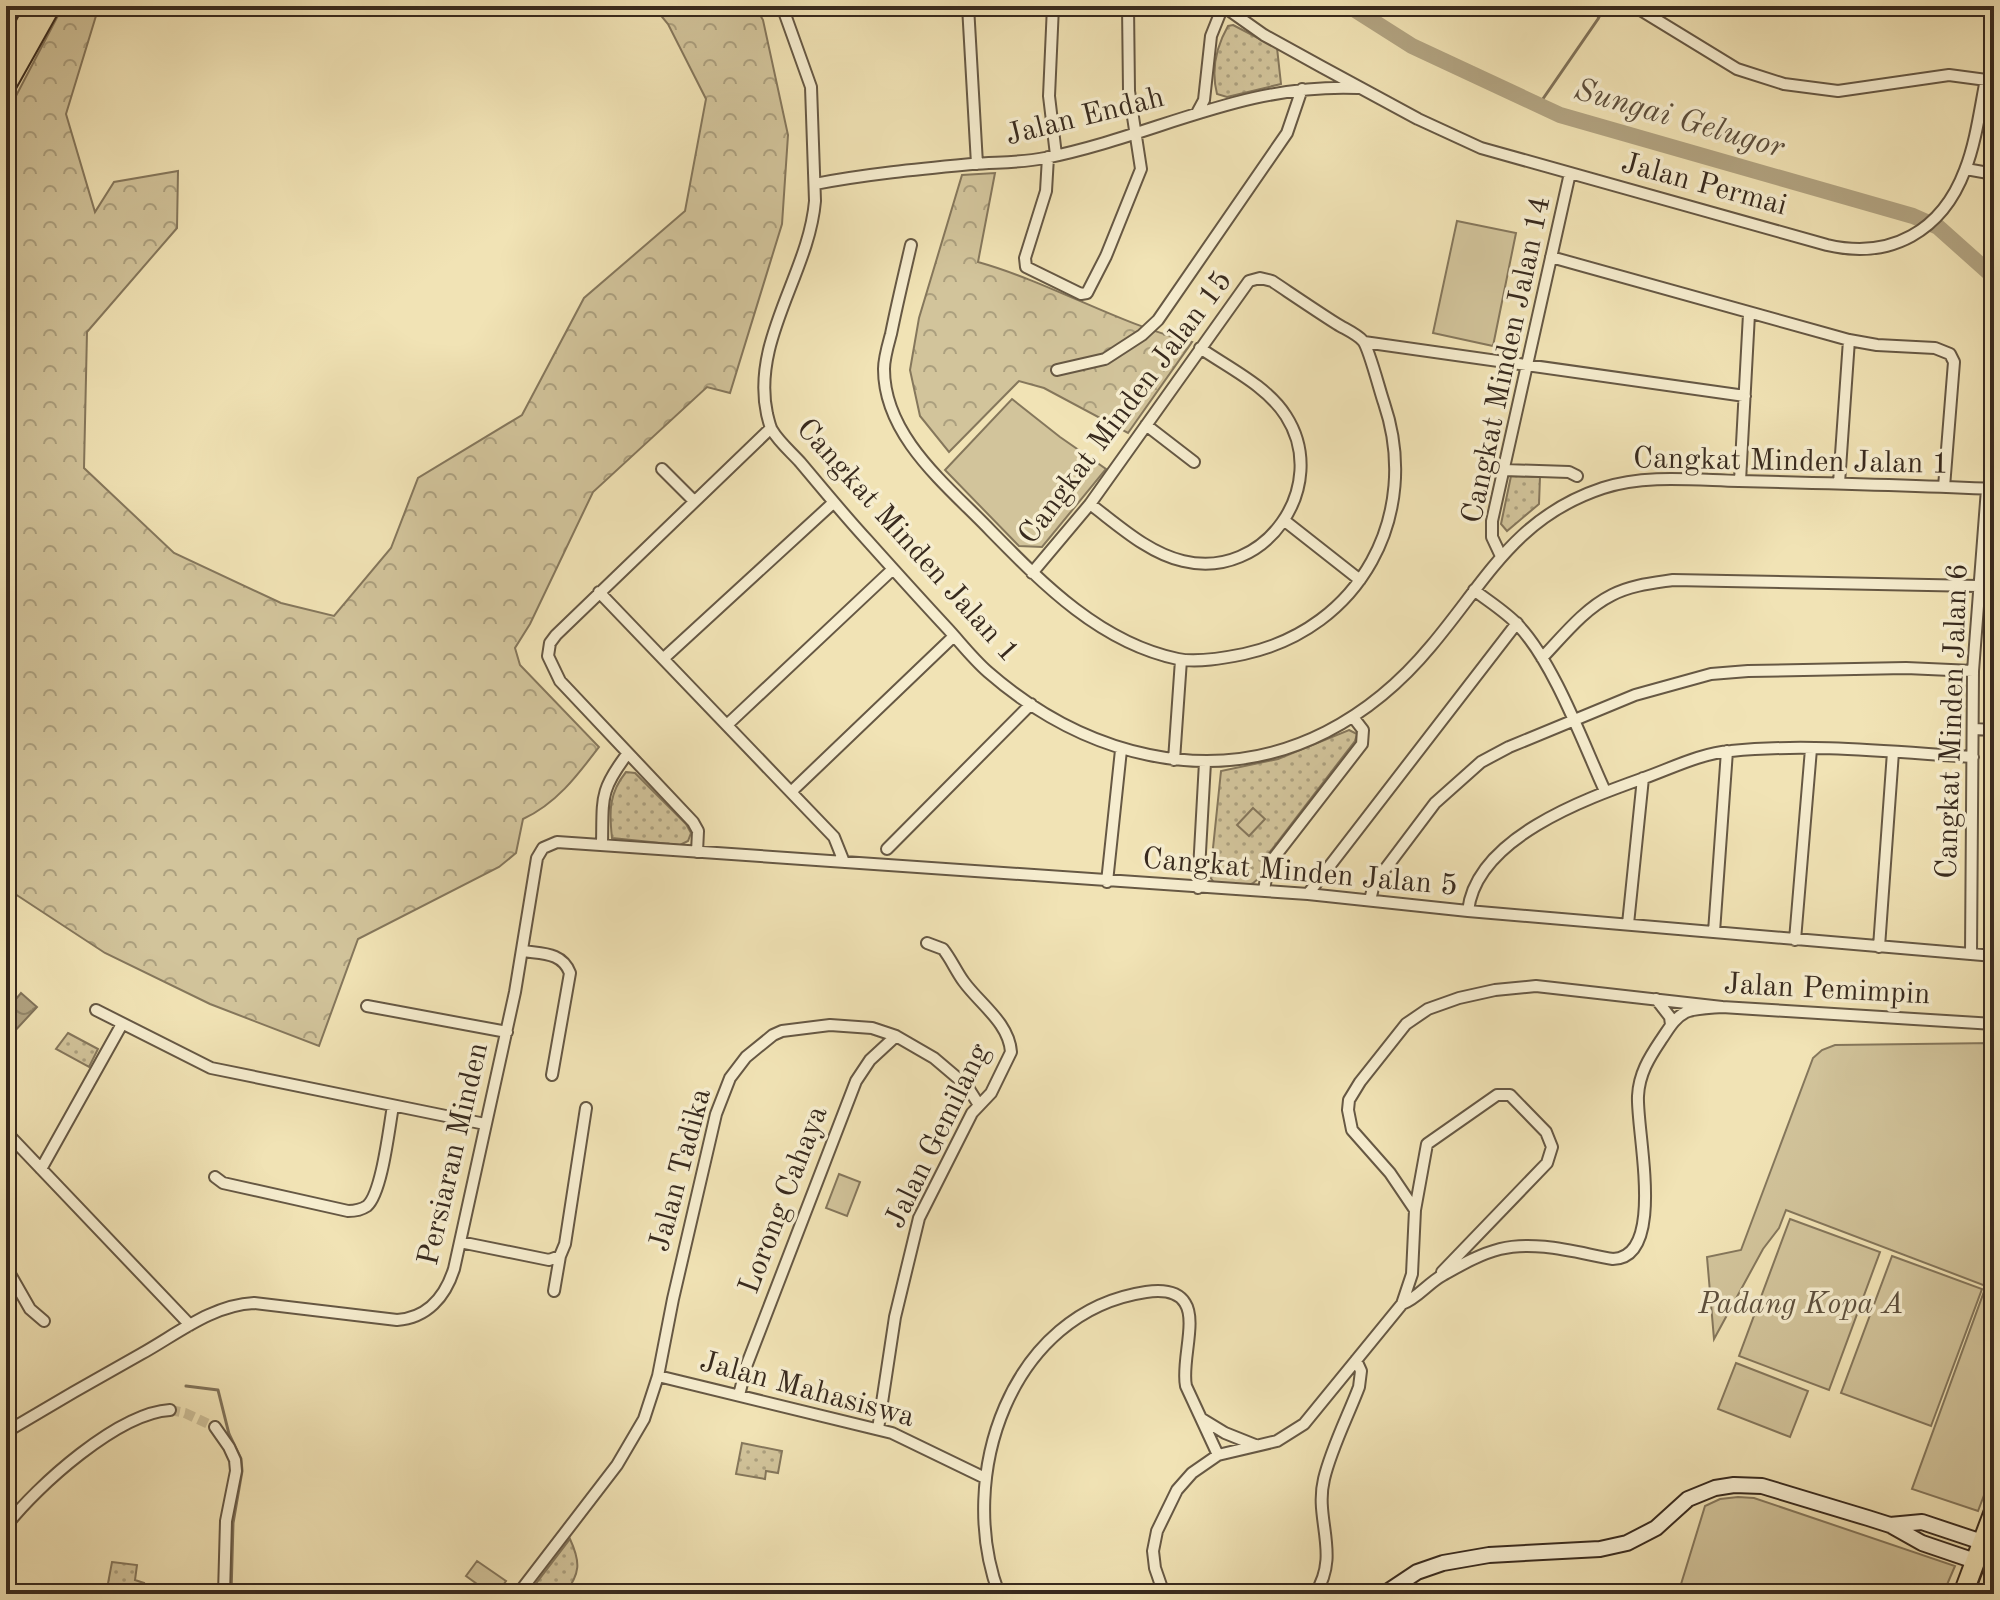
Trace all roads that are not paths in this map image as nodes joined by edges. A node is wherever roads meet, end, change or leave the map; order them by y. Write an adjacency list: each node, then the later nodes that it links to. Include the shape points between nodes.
1 (34, 6): 9 (main road)
2 (52, 6): 12 (main road)
3 (782, 6): 25 (street, Cangkat Minden Jalan 1, via 811,87)
4 (968, 6): 21 (street)
5 (1053, 6): 20 (street)
6 (1128, 6): 19 (street, via 1129,91)
7 (1223, 6): 10 (street, Jalan Permai); 16 (street, via 1211,36)
8 (1634, 6): 11 (street, via 1737,69 1784,84 1838,91 1949,75)
9 (6, 58)
10 (1322, 67): 13 (street, via 1325,79); 15 (street, Jalan Permai)
11 (1990, 80): 22 (street, Jalan Permai)
12 (6, 88)
13 (1318, 88): 14 (street, Jalan Endah); 15 (street, Jalan Endah)
14 (1302, 89): 17 (street, Jalan Endah); 33 (street, via 1287,133 1158,320 1105,359)
15 (1364, 89): 23 (street, Jalan Permai, via 1481,148)
16 (1206, 90): 17 (street); 18 (street)
17 (1221, 105): 18 (street, Jalan Endah)
18 (1197, 113): 19 (street, Jalan Endah)
19 (1137, 134): 20 (street, Jalan Endah); 20 (street, via 1141,169 1090,291 1081,294 1026,267)
20 (1052, 156): 21 (street, Jalan Endah)
21 (977, 164): 25 (street, Jalan Endah)
22 (1966, 169): 23 (street, Jalan Permai, via 1954,194 1926,227 1877,250 1842,248); 24 (street)
23 (1570, 173): 27 (street, Cangkat Minden Jalan 14)
24 (1994, 174)
25 (815, 184): 36 (street, Cangkat Minden Jalan 1, via 814,218 765,368)
26 (911, 245): 51 (street, Cangkat Minden Jalan 15, via 884,366 895,422 924,461)
27 (1551, 257): 28 (street); 32 (street, Cangkat Minden Jalan 14)
28 (1749, 314): 29 (street); 34 (street)
29 (1849, 340): 42 (street); 43 (street, via 1950,354 1954,362)
30 (1364, 342): 31 (street, Cangkat Minden Jalan 15, via 1260,278 1245,285); 32 (street); 52 (street, Cangkat Minden Jalan 15, via 1396,458 1385,534)
31 (1200, 348): 35 (street, Cangkat Minden Jalan 15); 48 (street, via 1268,394 1294,431 1299,478)
32 (1527, 365): 34 (street); 39 (street, Cangkat Minden Jalan 14)
33 (1057, 370)
34 (1745, 396): 41 (street)
35 (1146, 425): 37 (street); 47 (street, Cangkat Minden Jalan 15)
36 (771, 428): 45 (street); 46 (street, Cangkat Minden Jalan 1)
37 (1194, 462)
38 (662, 469): 45 (street)
39 (1504, 470): 40 (street); 49 (street, Cangkat Minden Jalan 14, via 1491,530)
40 (1577, 476)
41 (1740, 481): 42 (street, Cangkat Minden Jalan 1); 49 (street, Cangkat Minden Jalan 1, via 1634,481 1601,488 1553,512)
42 (1839, 483): 43 (street, Cangkat Minden Jalan 1)
43 (1944, 487): 44 (street, Cangkat Minden Jalan 1)
44 (1991, 489): 53 (street, Cangkat Minden Jalan 6)
45 (694, 501): 55 (street)
46 (833, 503): 50 (street, Cangkat Minden Jalan 1); 58 (street)
47 (1090, 504): 48 (street, via 1152,548 1199,564 1243,556); 51 (street, Cangkat Minden Jalan 15)
48 (1285, 521): 52 (street)
49 (1500, 554): 54 (street, Cangkat Minden Jalan 1)
50 (893, 569): 57 (street, Cangkat Minden Jalan 1); 65 (street)
51 (1032, 573): 60 (street, Cangkat Minden Jalan 15, via 1102,628)
52 (1360, 580): 60 (street, Cangkat Minden Jalan 15, via 1327,614 1280,643 1231,657)
53 (1978, 586): 59 (street, via 1651,583 1612,594 1587,611); 61 (street, Cangkat Minden Jalan 6)
54 (1474, 590): 56 (street); 63 (street, Cangkat Minden Jalan 1, via 1429,650)
55 (599, 592): 58 (street); 72 (street, via 556,635 548,656 560,681)
56 (1517, 623): 59 (street); 86 (street)
57 (954, 636): 62 (street, Cangkat Minden Jalan 1, via 987,671); 77 (street)
58 (664, 658): 65 (street)
59 (1542, 658): 64 (street)
60 (1181, 660): 74 (street)
61 (1973, 671): 64 (street, via 1711,674 1635,695); 66 (street, Cangkat Minden Jalan 6)
62 (1031, 704): 69 (street, Cangkat Minden Jalan 1, via 1075,731); 80 (street)
63 (1353, 717): 75 (street, Cangkat Minden Jalan 1, via 1268,753); 85 (street, via 1363,730 1362,744 1273,859)
64 (1573, 720): 78 (street); 87 (street, via 1509,747 1458,780 1392,858)
65 (728, 724): 77 (street)
66 (1974, 729): 67 (street); 73 (street, Cangkat Minden Jalan 6)
67 (1994, 730)
68 (1811, 749): 70 (street); 71 (street); 91 (street)
69 (1121, 750): 74 (street, Cangkat Minden Jalan 1); 83 (street)
70 (1727, 751): 76 (street); 90 (street)
71 (1893, 752): 73 (street); 93 (street)
72 (628, 753): 79 (street, via 604,792); 81 (street, via 693,822)
73 (1973, 757): 95 (street, Cangkat Minden Jalan 6)
74 (1174, 760): 75 (street, Cangkat Minden Jalan 1)
75 (1205, 762): 84 (street)
76 (1643, 778): 78 (street); 89 (street)
77 (792, 791): 82 (street, via 834,837)
78 (1605, 791): 88 (street, via 1534,826 1502,853 1475,885)
79 (602, 844): 81 (street, Cangkat Minden Jalan 5); 94 (street, Persiaran Minden, via 557,842 541,851)
80 (887, 849)
81 (697, 852): 82 (street, Cangkat Minden Jalan 5)
82 (844, 862): 83 (street, Cangkat Minden Jalan 5)
83 (1107, 882): 84 (street, Cangkat Minden Jalan 5)
84 (1198, 888): 85 (street, Cangkat Minden Jalan 5)
85 (1264, 891): 86 (street, Cangkat Minden Jalan 5)
86 (1308, 894): 87 (street, Cangkat Minden Jalan 5)
87 (1370, 900): 88 (street, Cangkat Minden Jalan 5)
88 (1468, 911): 89 (street, Cangkat Minden Jalan 5)
89 (1628, 924): 90 (street, Cangkat Minden Jalan 5)
90 (1714, 932): 91 (street, Cangkat Minden Jalan 5)
91 (1795, 940): 93 (street, Cangkat Minden Jalan 5)
92 (927, 943): 107 (street, Jalan Gemilang, via 943,949 1011,1045 991,1093)
93 (1879, 947): 95 (street, Cangkat Minden Jalan 5)
94 (523, 951): 104 (street, Persiaran Minden); 106 (street, via 557,956 570,973)
95 (1971, 954): 96 (street, Cangkat Minden Jalan 5)
96 (1994, 956)
97 (1656, 999): 99 (street); 103 (street); 114 (street, via 1536,986 1495,990 1428,1009 1406,1024 1360,1082 1348,1110 1352,1130)
98 (367, 1006): 104 (street)
99 (1722, 1007): 102 (street, Jalan Pemimpin); 103 (street, Jalan Pemimpin, via 1687,1012)
100 (96, 1010): 101 (street)
101 (122, 1024): 108 (street, via 211,1068); 112 (street)
102 (1994, 1024)
103 (1671, 1025): 119 (street, via 1640,1078 1646,1191 1633,1252 1613,1259 1510,1247)
104 (507, 1032): 110 (street, Persiaran Minden)
105 (896, 1036): 107 (street, Jalan Tadika, via 953,1072); 125 (street, Jalan Tadika, via 850,1026 782,1031 746,1057 730,1078 706,1153); 126 (street, Lorong Cahaya, via 856,1081)
106 (552, 1075)
107 (979, 1105): 130 (street, Jalan Gemilang, via 919,1218 895,1317)
108 (393, 1106): 110 (street); 113 (street, via 375,1194 365,1208 348,1211)
109 (586, 1108): 116 (street)
110 (485, 1124): 115 (street, Persiaran Minden)
111 (6, 1132): 112 (street)
112 (41, 1169): 123 (street)
113 (215, 1177)
114 (1415, 1210): 118 (street); 119 (street, via 1429,1140 1497,1095 1510,1095 1550,1137 1547,1163)
115 (460, 1242): 116 (street, via 549,1260); 123 (street, Persiaran Minden, via 451,1280 440,1298 407,1319 254,1303 223,1309)
116 (560, 1256): 120 (street)
117 (6, 1267): 122 (street, via 30,1309)
118 (1412, 1270): 119 (street, via 1421,1280); 121 (street)
119 (1436, 1279): 121 (street)
120 (554, 1291)
121 (1402, 1304): 124 (street)
122 (44, 1321)
123 (190, 1325): 131 (street, Persiaran Minden)
124 (1356, 1360): 132 (street, via 1304,1424 1287,1436); 145 (street, via 1359,1387 1323,1482 1327,1563)
125 (658, 1376): 126 (street, Jalan Mahasiswa); 142 (street, Jalan Tadika, via 632,1443)
126 (739, 1395): 130 (street, Jalan Mahasiswa)
127 (170, 1410): 137 (street, via 137,1420 70,1461)
128 (1200, 1417): 132 (street); 133 (street); 134 (street, via 1184,1376 1186,1305 1166,1291 1139,1294 1082,1315 1027,1364 1001,1417)
129 (215, 1427): 141 (street, via 229,1447 236,1471 226,1521)
130 (878, 1429): 134 (street, Jalan Mahasiswa)
131 (6, 1432)
132 (1257, 1445): 133 (street)
133 (1218, 1455): 144 (street, via 1177,1490 1157,1531 1153,1551)
134 (985, 1478): 143 (street, via 984,1530)
135 (1994, 1511): 138 (highway)
136 (1890, 1525): 138 (street, via 1922,1522); 139 (street, via 1922,1543); 146 (street, via 1762,1486 1734,1485 1688,1499 1656,1528 1627,1543 1443,1563 1417,1572)
137 (6, 1526)
138 (1982, 1542): 139 (highway)
139 (1975, 1561): 147 (highway)
140 (1994, 1570): 148 (highway)
141 (224, 1594)
142 (518, 1594)
143 (999, 1594)
144 (1164, 1594)
145 (1315, 1594)
146 (1384, 1594)
147 (1963, 1594)
148 (1985, 1594)

